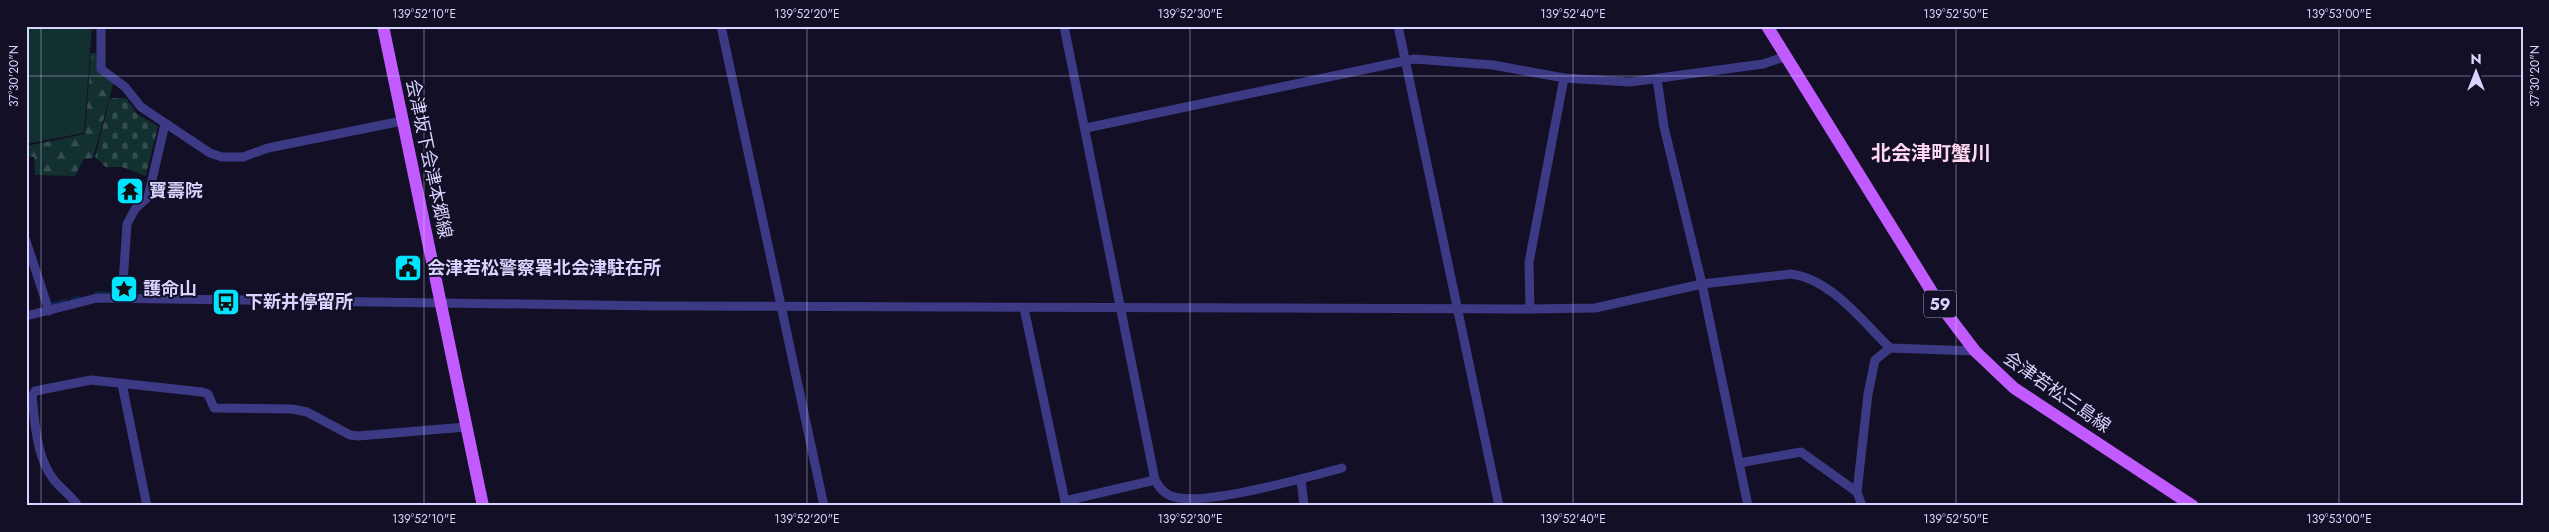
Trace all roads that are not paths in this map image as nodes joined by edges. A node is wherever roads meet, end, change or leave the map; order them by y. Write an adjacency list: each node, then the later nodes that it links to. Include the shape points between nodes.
1 (101, 26): 12 (street, via 101,69 125,87 141,107)
2 (383, 26): 11 (main road, 会津坂下会津本郷線)
3 (721, 26): 18 (street)
4 (1064, 26): 13 (street)
5 (1398, 26): 8 (street)
6 (1767, 26): 7 (main road, 会津若松三島線 / 59)
7 (1784, 57): 10 (street, via 1763,64); 26 (main road, 会津若松三島線 / 59, via 1940,305)
8 (1405, 62): 9 (street, via 1414,59 1493,65); 13 (street); 21 (street)
9 (1564, 78): 10 (street, via 1630,82); 22 (street, via 1529,262)
10 (1657, 79): 15 (street, via 1664,127)
11 (402, 120): 12 (street, via 268,148 242,157 210,153); 17 (main road, 会津坂下会津本郷線)
12 (165, 124): 16 (street, via 148,197 135,209 127,224)
13 (1086, 128): 20 (street)
14 (26, 241): 23 (street)
15 (1702, 284): 22 (street, via 1595,308); 25 (street, via 1761,276 1803,276 1818,282); 29 (street)
16 (122, 298): 17 (street); 23 (street, via 97,298)
17 (442, 303): 18 (street); 28 (main road, 会津坂下会津本郷線)
18 (781, 307): 19 (street); 39 (street)
19 (1024, 308): 20 (street); 35 (street)
20 (1120, 308): 21 (street); 32 (street)
21 (1458, 308): 22 (street); 41 (street)
22 (1530, 309)
23 (49, 310): 24 (street)
24 (26, 316)
25 (1890, 348): 26 (street); 33 (street, via 1875,360)
26 (1975, 351): 44 (main road, 会津若松三島線 / 59, via 2014,388)
27 (122, 384): 28 (street, via 202,392 208,394 214,408 307,412 350,435); 36 (street, via 91,380 35,391 32,396 37,441 45,463 54,481); 37 (street)
28 (466, 427): 38 (main road, 会津坂下会津本郷線)
29 (1739, 463): 33 (street, via 1801,452); 42 (street)
30 (1342, 468): 31 (street)
31 (1301, 479): 34 (street); 40 (street)
32 (1155, 480): 34 (street, via 1161,490 1172,497); 35 (street)
33 (1857, 492): 43 (street)
34 (1205, 502)
35 (1066, 503)
36 (78, 506)
37 (147, 506)
38 (483, 506)
39 (824, 506)
40 (1304, 506)
41 (1499, 506)
42 (1748, 506)
43 (1862, 506)
44 (2193, 506)

